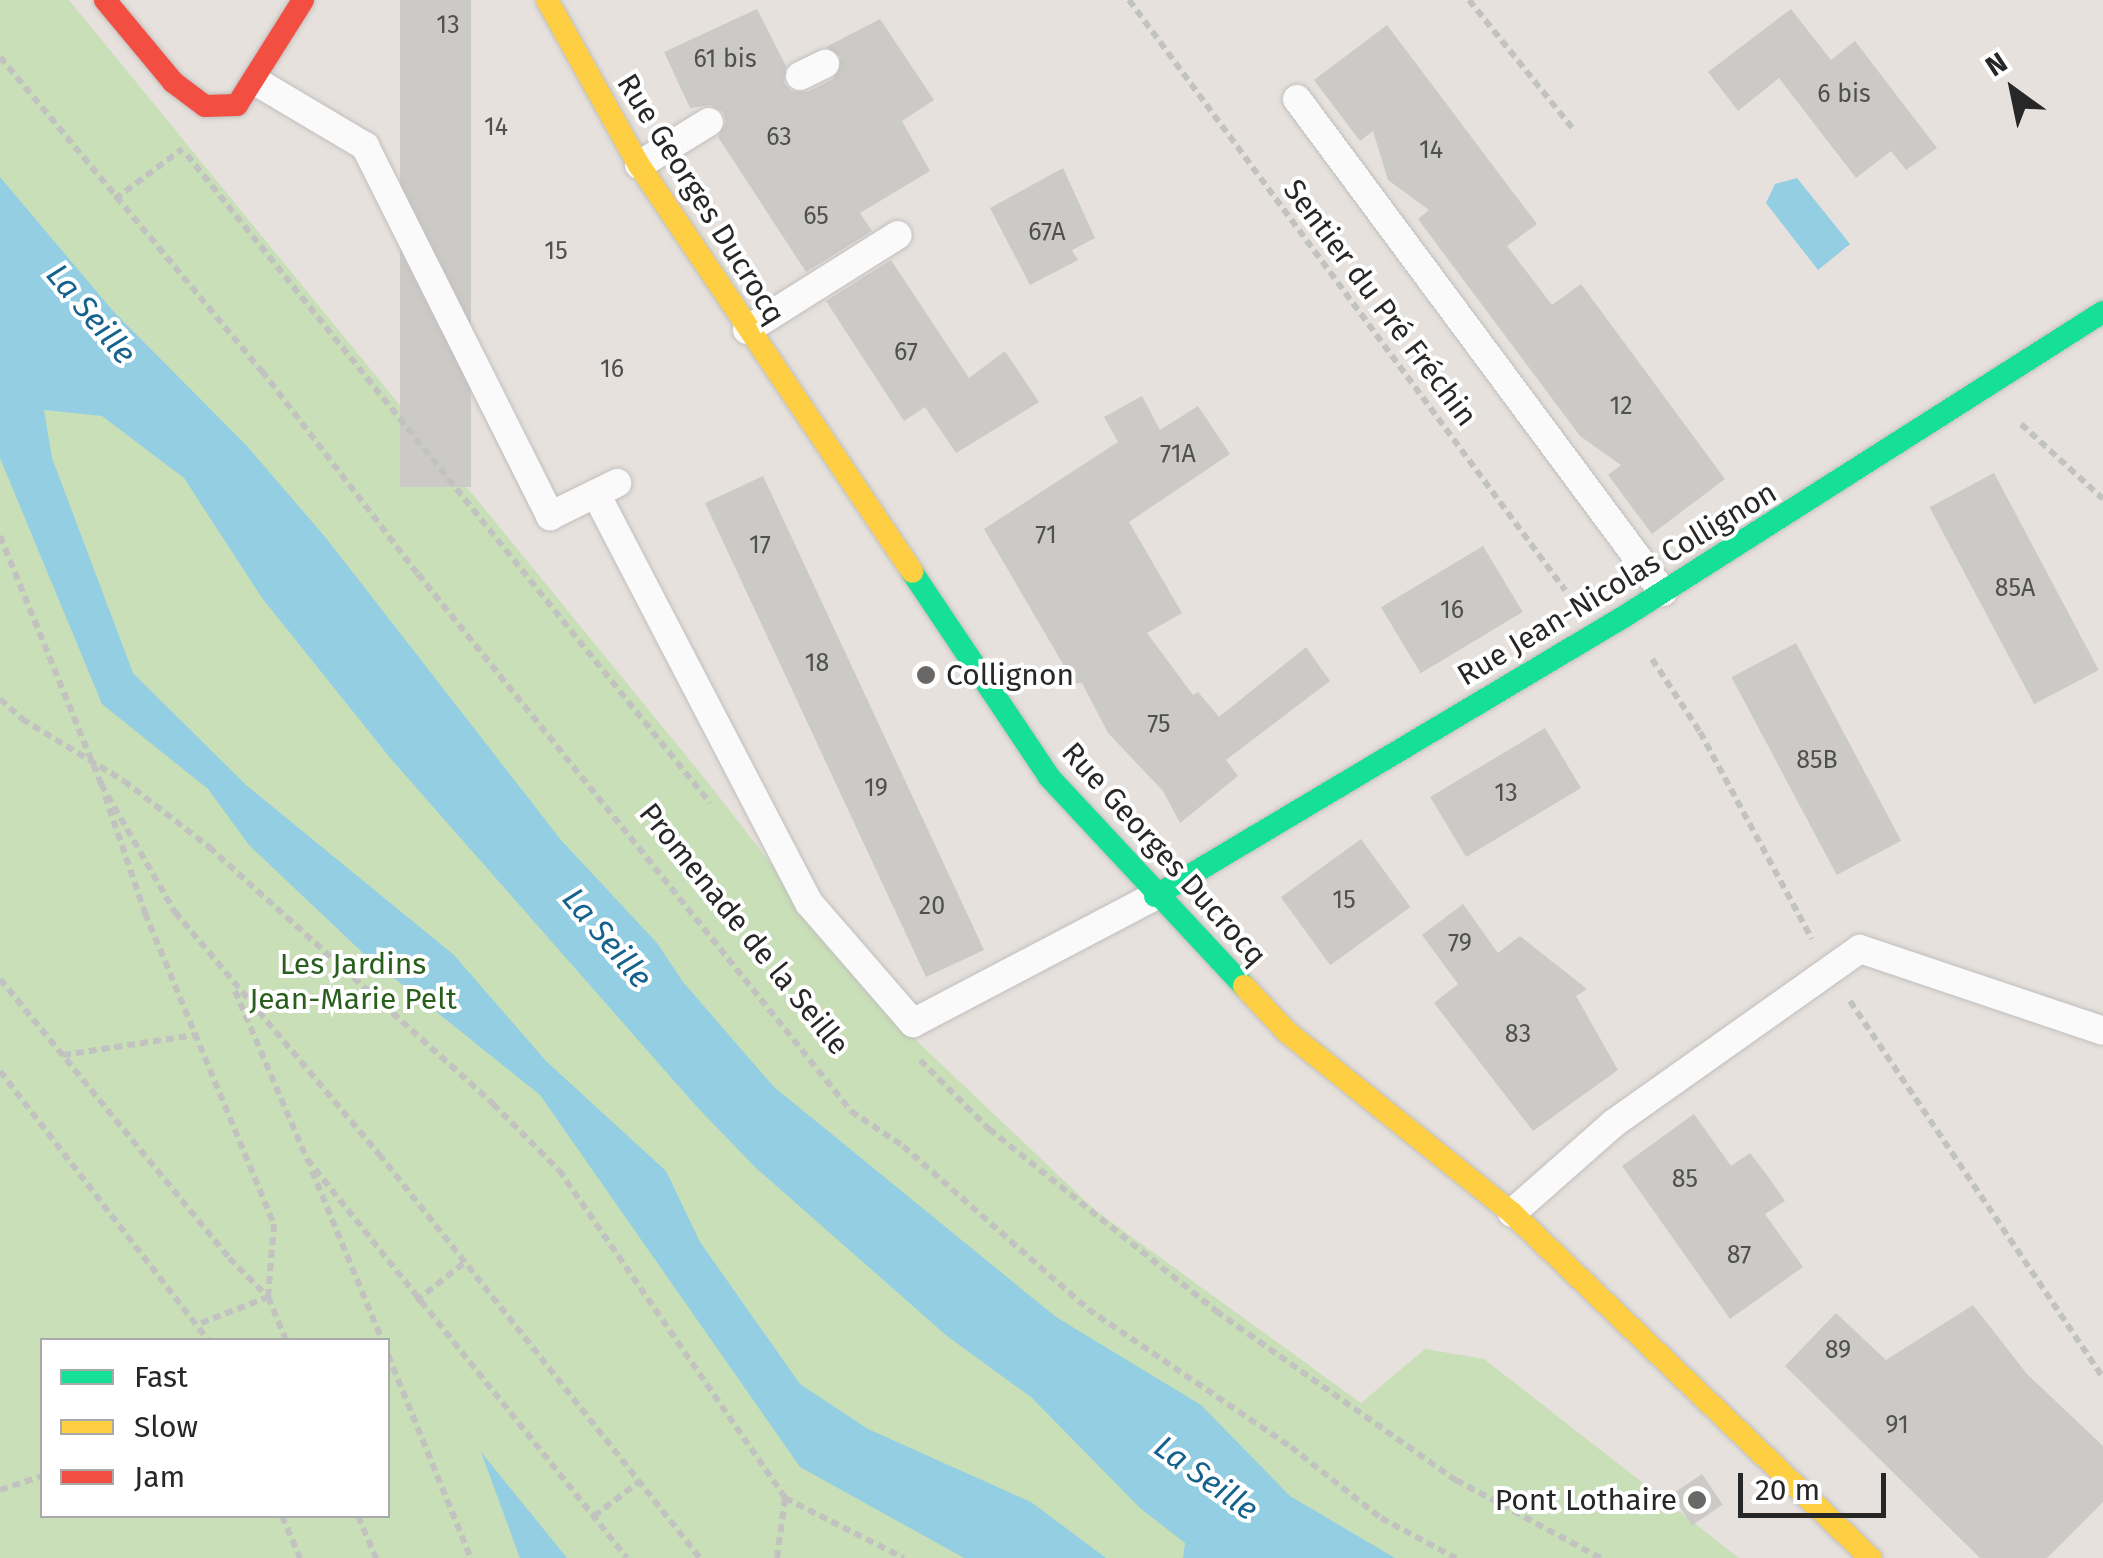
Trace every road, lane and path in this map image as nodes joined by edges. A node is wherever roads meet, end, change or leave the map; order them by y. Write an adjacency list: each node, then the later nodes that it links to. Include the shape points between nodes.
1 (104, 0): 7 (street, via 196,102 236,105)
2 (304, 0): 7 (street)
3 (547, 0): 12 (street, Rue Georges Ducrocq)
4 (1129, 0): 22 (path, Sentier du Pré Fréchin)
5 (1469, 0): 10 (path)
6 (0, 57): 13 (path, Promenade de la Seille)
7 (257, 82): 26 (lane, via 366,146 550,516 606,488 808,903 913,1023)
8 (1297, 99): 21 (lane)
9 (709, 122): 12 (lane)
10 (1574, 130)
11 (182, 149): 13 (path)
12 (639, 165): 16 (street, Rue Georges Ducrocq)
13 (115, 198): 58 (path, Promenade de la Seille, via 262,371 852,1110 903,1146 1088,1309 1291,1447 1381,1518)
14 (898, 235): 16 (lane)
15 (2103, 312): 17 (street, Rue Jean-Nicolas Collignon)
16 (747, 330): 26 (street, Rue Georges Ducrocq, via 1049,777)
17 (1986, 381): 18 (path, via 2001,404); 21 (street, Rue Jean-Nicolas Collignon, via 1838,484)
18 (2103, 499)
19 (0, 536): 20 (path)
20 (2, 547): 24 (path)
21 (1663, 592): 22 (street, Rue Jean-Nicolas Collignon)
22 (1594, 634): 26 (street, Rue Jean-Nicolas Collignon)
23 (0, 699): 24 (path)
24 (92, 760): 25 (path); 47 (path, via 209,848 559,1170)
25 (102, 784): 28 (path, via 175,912); 30 (path, via 118,846)
26 (1155, 896): 34 (street, Rue Georges Ducrocq, via 1288,1032)
27 (0, 979): 31 (path)
28 (232, 984): 33 (path); 35 (path)
29 (2103, 1031): 34 (lane, via 1860,950 1614,1123)
30 (195, 1035): 31 (path, via 108,1043); 36 (path, via 274,1224)
31 (62, 1055): 36 (path, via 228,1258)
32 (0, 1072): 38 (path)
33 (307, 1159): 37 (path); 41 (path)
34 (1512, 1213): 60 (street, Rue Georges Ducrocq)
35 (465, 1262): 37 (path); 45 (path)
36 (268, 1296): 38 (path); 40 (path)
37 (416, 1301): 48 (path)
38 (201, 1324): 39 (path)
39 (207, 1338)
40 (285, 1338)
41 (381, 1338)
42 (390, 1360): 53 (path)
43 (1360, 1414): 59 (path, via 1456,1480)
44 (40, 1477): 46 (path)
45 (640, 1481): 48 (path); 55 (path)
46 (0, 1490)
47 (785, 1498): 56 (path); 57 (path)
48 (594, 1516): 54 (path)
49 (283, 1518): 51 (path)
50 (359, 1518): 52 (path)
51 (300, 1558)
52 (376, 1558)
53 (471, 1558)
54 (627, 1558)
55 (700, 1558)
56 (776, 1558)
57 (904, 1558)
58 (1456, 1558)
59 (1600, 1558)
60 (1871, 1558)

